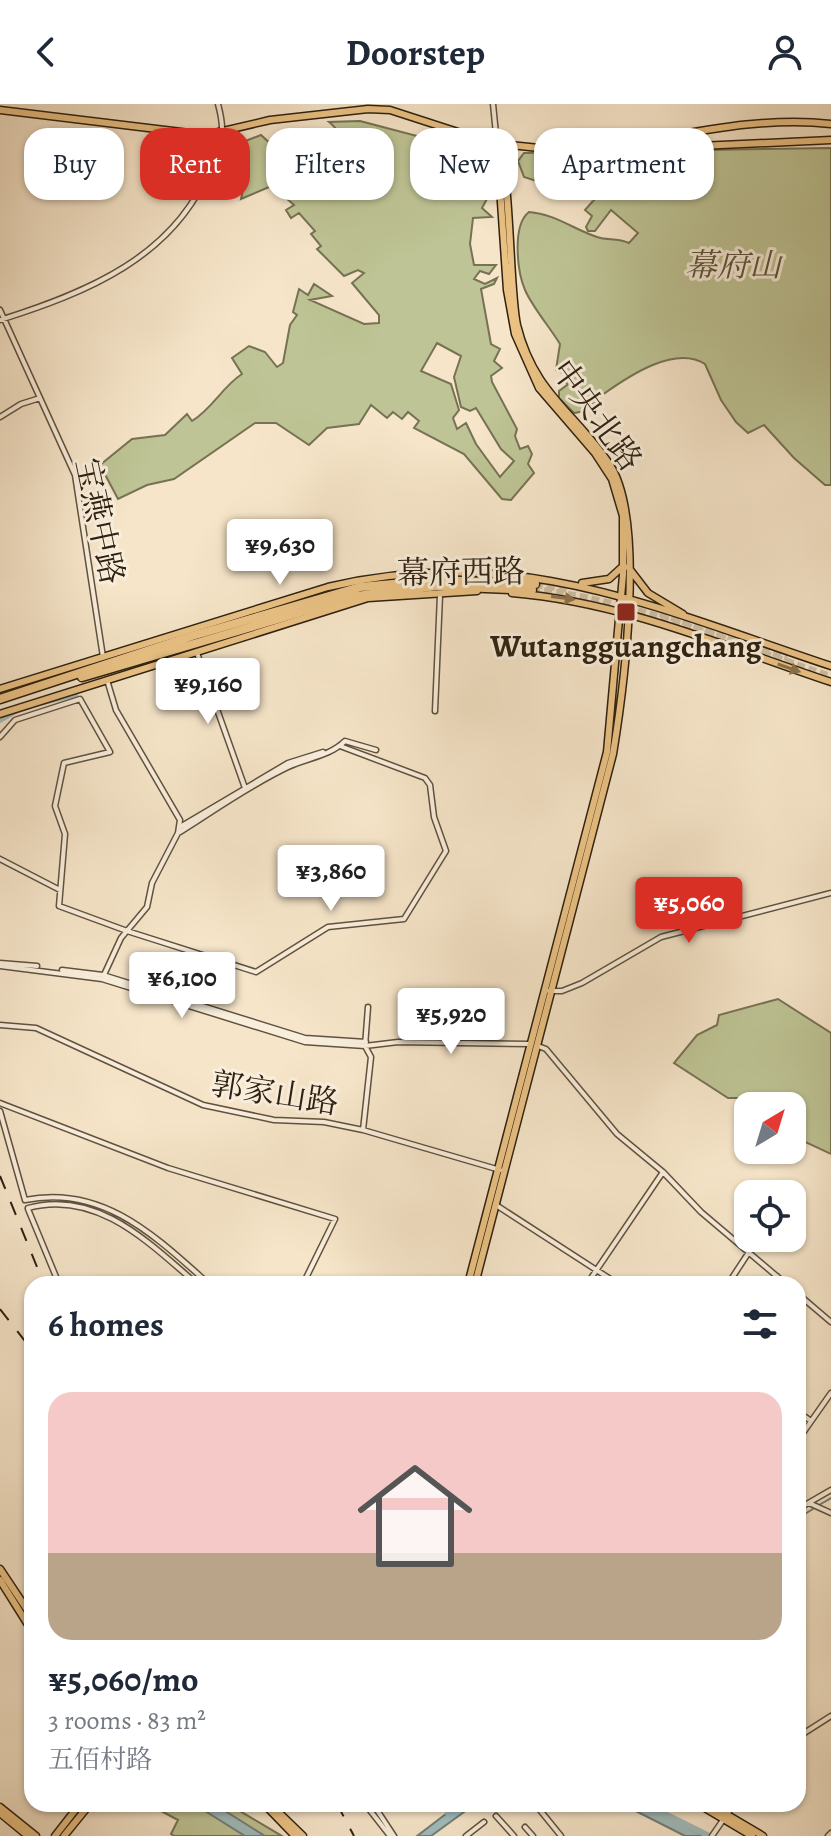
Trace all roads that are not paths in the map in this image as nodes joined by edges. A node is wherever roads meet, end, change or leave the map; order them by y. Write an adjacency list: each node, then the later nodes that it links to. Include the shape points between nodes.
1 (218, 104): 6 (street)
2 (493, 104): 9 (street)
3 (0, 112): 5 (main road)
4 (831, 124): 10 (main road, via 805,121)
5 (143, 128)
6 (224, 128)
7 (240, 128): 8 (main road, via 379,109)
8 (440, 128)
9 (496, 128)
10 (714, 130)
11 (831, 140): 12 (main road)
12 (714, 145)
13 (195, 200): 16 (street, via 162,242 104,282)
14 (501, 200): 19 (main road, via 515,334 539,388 612,479 623,516)
15 (0, 310): 16 (street, 宝燕中路)
16 (2, 320): 17 (street, 宝燕中路)
17 (40, 398): 18 (street); 26 (street, 宝燕中路, via 75,475)
18 (0, 417)
19 (626, 567): 20 (main road, via 602,582); 22 (main road); 24 (main road, via 648,593)
20 (571, 583): 22 (main road); 26 (main road, 幕府西路, via 494,572 367,578)
21 (440, 592): 23 (main road, 幕府西路, one-way to 23, via 539,595); 25 (main road, 幕府西路, via 368,598); 33 (street)
22 (625, 597): 23 (main road); 24 (main road)
23 (624, 611): 30 (main road, 幕府西路, one-way to 30); 47 (main road, via 613,754)
24 (692, 620): 27 (main road)
25 (196, 647): 28 (highway, 幕府西路); 28 (highway, 幕府西路, via 373,593 467,585 534,587 437,580 360,587); 29 (main road, 幕府西路); 39 (street)
26 (103, 657): 31 (main road, 幕府西路)
27 (831, 666)
28 (88, 672): 32 (highway, 幕府西路)
29 (107, 678): 34 (main road, 幕府西路); 40 (street, via 116,710 180,820)
30 (831, 682)
31 (0, 689)
32 (0, 701)
33 (435, 711)
34 (0, 714)
35 (0, 737): 42 (street, via 15,720 80,699 110,752 64,763 55,806 65,834)
36 (340, 746): 37 (street, via 345,741); 38 (street); 44 (street, via 425,778 430,785 446,851 404,919 328,927 256,972)
37 (376, 750)
38 (330, 752): 39 (street); 40 (street, via 288,763)
39 (246, 790): 40 (street)
40 (179, 830): 44 (street, via 152,883 147,907)
41 (0, 859): 42 (street)
42 (60, 890): 44 (street, via 59,906)
43 (831, 893): 47 (street, via 661,937 582,983)
44 (127, 931): 46 (street)
45 (0, 964): 46 (street); 50 (street, via 103,975 305,1038)
46 (102, 979): 50 (street, via 305,1042)
47 (549, 990): 51 (main road)
48 (368, 1007): 50 (street)
49 (0, 1025): 54 (street, 郭家山路, via 36,1028 203,1105)
50 (366, 1044): 51 (street); 54 (street, via 371,1057)
51 (535, 1045): 55 (main road); 56 (street, via 546,1049 617,1134)
52 (0, 1103): 68 (street, via 168,1168 335,1219)
53 (0, 1111): 58 (street)
54 (363, 1130): 55 (street, 郭家山路)
55 (503, 1171): 60 (main road); 69 (main road)
56 (663, 1172): 62 (street); 64 (street)
57 (55, 1197): 58 (street); 59 (street); 67 (street, via 88,1201 139,1223)
58 (25, 1200): 61 (street)
59 (55, 1204): 61 (street); 66 (street, via 116,1220)
60 (496, 1205): 64 (street); 70 (main road)
61 (28, 1208): 65 (street)
62 (734, 1240)
63 (749, 1252): 73 (street); 74 (street)
64 (597, 1270): 71 (street); 72 (street)
65 (56, 1276)
66 (188, 1276)
67 (200, 1276)
68 (307, 1276)
69 (470, 1276)
70 (477, 1276)
71 (593, 1276)
72 (606, 1276)
73 (733, 1276)
74 (777, 1276)
75 (806, 1301): 76 (street)
76 (831, 1322)
77 (831, 1393): 79 (street)
78 (806, 1418): 79 (street)
79 (811, 1421): 80 (street)
80 (806, 1428)
81 (831, 1490): 82 (street)
82 (809, 1503): 83 (street); 84 (street)
83 (806, 1505)
84 (831, 1513)
85 (0, 1569): 86 (main road)
86 (3, 1582): 87 (main road); 88 (main road)
87 (24, 1605)
88 (24, 1618)
89 (831, 1716): 90 (street)
90 (806, 1732)
91 (0, 1807): 109 (main road)
92 (74, 1812): 110 (main road)
93 (84, 1812): 111 (main road)
94 (278, 1812): 112 (main road)
95 (279, 1812): 113 (main road)
96 (372, 1812): 107 (street)
97 (378, 1812): 107 (street)
98 (542, 1812): 117 (street)
99 (715, 1812): 104 (main road)
100 (719, 1812): 104 (main road)
101 (727, 1812): 104 (street)
102 (0, 1813): 108 (main road)
103 (496, 1816): 115 (street)
104 (724, 1816): 118 (street); 119 (main road); 120 (main road)
105 (484, 1822): 114 (street)
106 (525, 1827): 116 (street)
107 (392, 1835)
108 (28, 1836)
109 (36, 1836)
110 (55, 1836)
111 (64, 1836)
112 (295, 1836)
113 (303, 1836)
114 (466, 1836)
115 (514, 1836)
116 (533, 1836)
117 (561, 1836)
118 (712, 1836)
119 (752, 1836)
120 (763, 1836)

